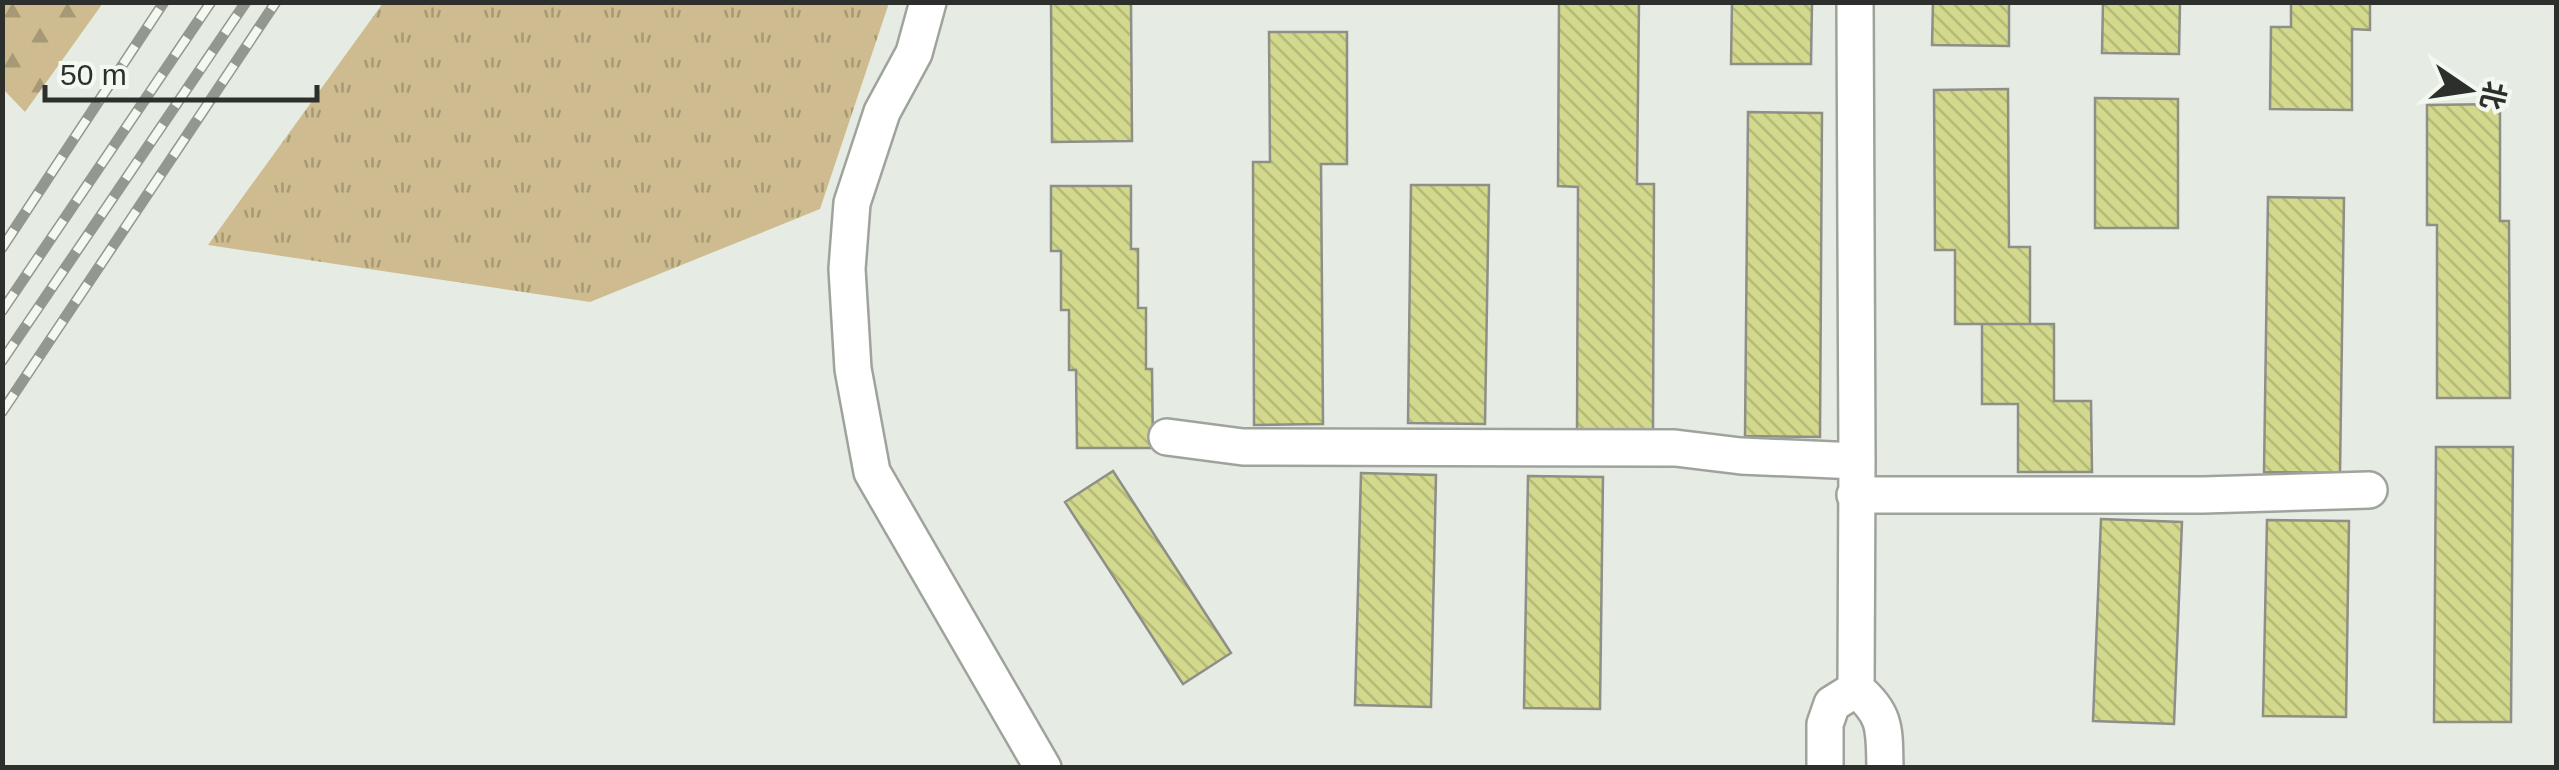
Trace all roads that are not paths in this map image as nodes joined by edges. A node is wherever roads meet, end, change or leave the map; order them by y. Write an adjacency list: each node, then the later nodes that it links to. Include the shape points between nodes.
1 (928, 2): 7 (street, via 852,204 847,269 854,369 872,472)
2 (1855, 2): 4 (street)
3 (1168, 438): 4 (street, via 1243,447 1674,448)
4 (1856, 478): 5 (street, via 2203,496); 6 (street)
5 (2370, 490)
6 (1856, 689): 8 (street, via 1832,704); 9 (street, via 1875,705 1884,726)
7 (1043, 768)
8 (1824, 768)
9 (1885, 768)

